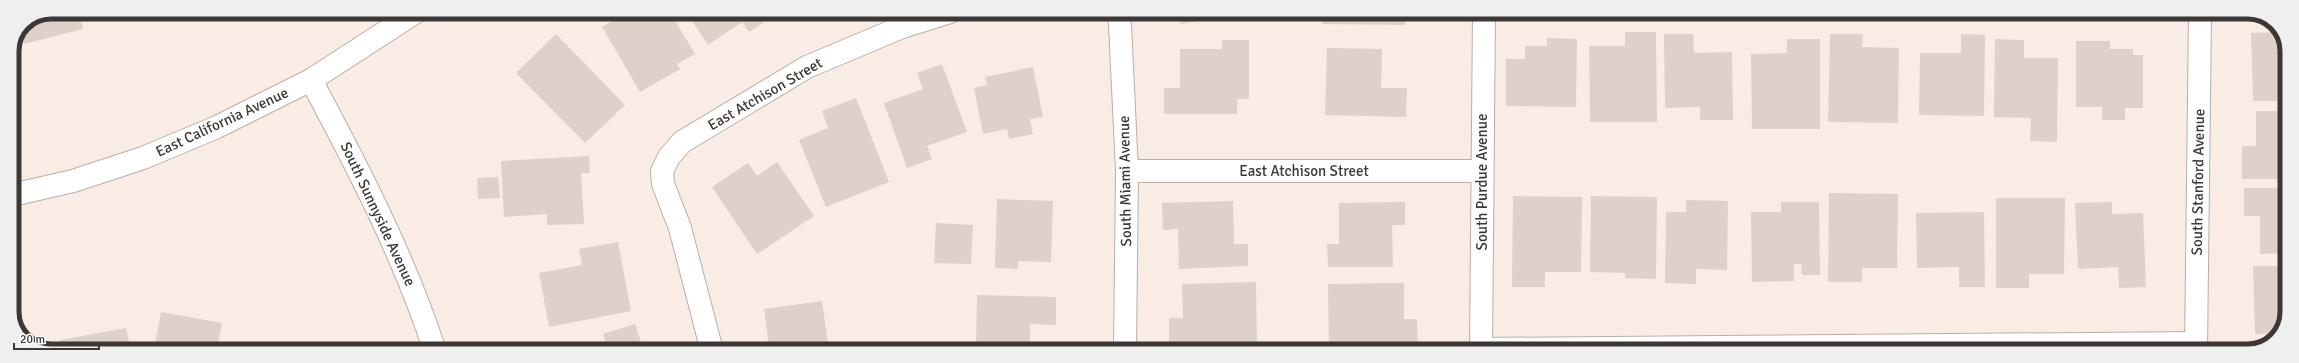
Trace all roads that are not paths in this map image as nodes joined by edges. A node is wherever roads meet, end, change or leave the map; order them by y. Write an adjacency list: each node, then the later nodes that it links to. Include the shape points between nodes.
1 (405, 19): 6 (street, East California Avenue)
2 (926, 19): 11 (street, East Atchison Street, via 902,26 808,67 682,142 669,156 662,171 667,196 680,228)
3 (1119, 19): 7 (street, South Miami Avenue)
4 (1484, 19): 8 (street, South Purdue Avenue)
5 (2200, 19): 14 (street, South Stanford Avenue)
6 (311, 80): 9 (street, East California Avenue, via 217,127 143,158 73,181); 10 (street, South Sunnyside Avenue, via 368,187 417,297)
7 (1128, 171): 8 (street, East Atchison Street); 12 (street, South Miami Avenue)
8 (1481, 171): 13 (street, South Purdue Avenue)
9 (19, 193)
10 (433, 344)
11 (710, 344)
12 (1125, 344)
13 (1481, 344)
14 (2196, 344)

